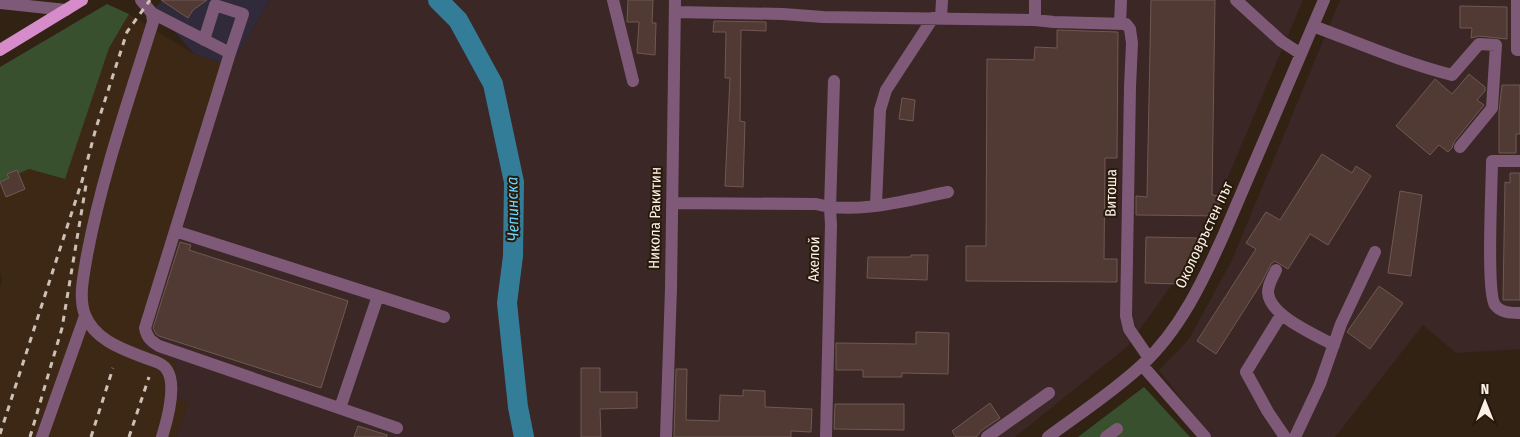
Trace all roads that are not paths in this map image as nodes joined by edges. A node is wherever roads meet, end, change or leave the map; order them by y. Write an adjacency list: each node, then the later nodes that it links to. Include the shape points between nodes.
1 (141, 0): 12 (street)
2 (613, 0): 22 (street)
3 (942, 0): 13 (street)
4 (1035, 0): 14 (street)
5 (1121, 0): 15 (street, Витоша)
6 (1236, 0): 21 (street, via 1281,41)
7 (1324, 0): 16 (street, Околовръстен път)
8 (1517, 0): 19 (street, via 1517,50)
9 (0, 3): 10 (street)
10 (73, 4): 18 (main road)
11 (675, 6): 13 (street, via 823,17); 27 (street, Никола Ракитин)
12 (152, 13): 17 (street); 36 (street, via 153,22 96,209 82,295)
13 (937, 18): 14 (street); 28 (street, via 886,90 880,110)
14 (1034, 20): 15 (street)
15 (1123, 24): 39 (street, Витоша, via 1130,29 1132,43 1126,316 1129,330)
16 (1313, 26): 21 (street, Околовръстен път); 24 (street, via 1452,75 1479,44 1496,45 1492,108)
17 (204, 40): 20 (street); 20 (street, via 215,5 243,14)
18 (0, 50)
19 (1520, 50)
20 (230, 53): 30 (street)
21 (1301, 54): 39 (street, Околовръстен път, via 1207,272 1167,337)
22 (633, 81)
23 (834, 81): 29 (street, Ахелой)
24 (1460, 147)
25 (1520, 161): 34 (street, via 1492,161 1490,269 1492,299 1496,306 1502,311)
26 (948, 192): 28 (street)
27 (672, 203): 29 (street, via 816,204); 46 (street, Никола Ракитин)
28 (876, 205): 29 (street)
29 (830, 208): 47 (street, Ахелой)
30 (175, 231): 33 (street); 41 (street, via 145,328 151,341)
31 (1375, 252): 38 (street)
32 (1276, 270): 35 (street, via 1268,292)
33 (378, 296): 37 (street); 41 (street)
34 (1520, 313)
35 (1281, 315): 38 (street); 52 (street, via 1246,372)
36 (85, 316): 44 (street); 45 (street, via 91,328 110,342 167,369 170,403)
37 (444, 318)
38 (1334, 345): 53 (street)
39 (1145, 361): 49 (street, Околовръстен път); 51 (street, Витоша)
40 (1049, 392): 48 (street)
41 (340, 408): 42 (street)
42 (396, 428)
43 (1116, 429): 50 (street)
44 (42, 437)
45 (162, 437)
46 (666, 437)
47 (826, 437)
48 (986, 437)
49 (1048, 437)
50 (1106, 437)
51 (1205, 437)
52 (1286, 437)
53 (1295, 437)

